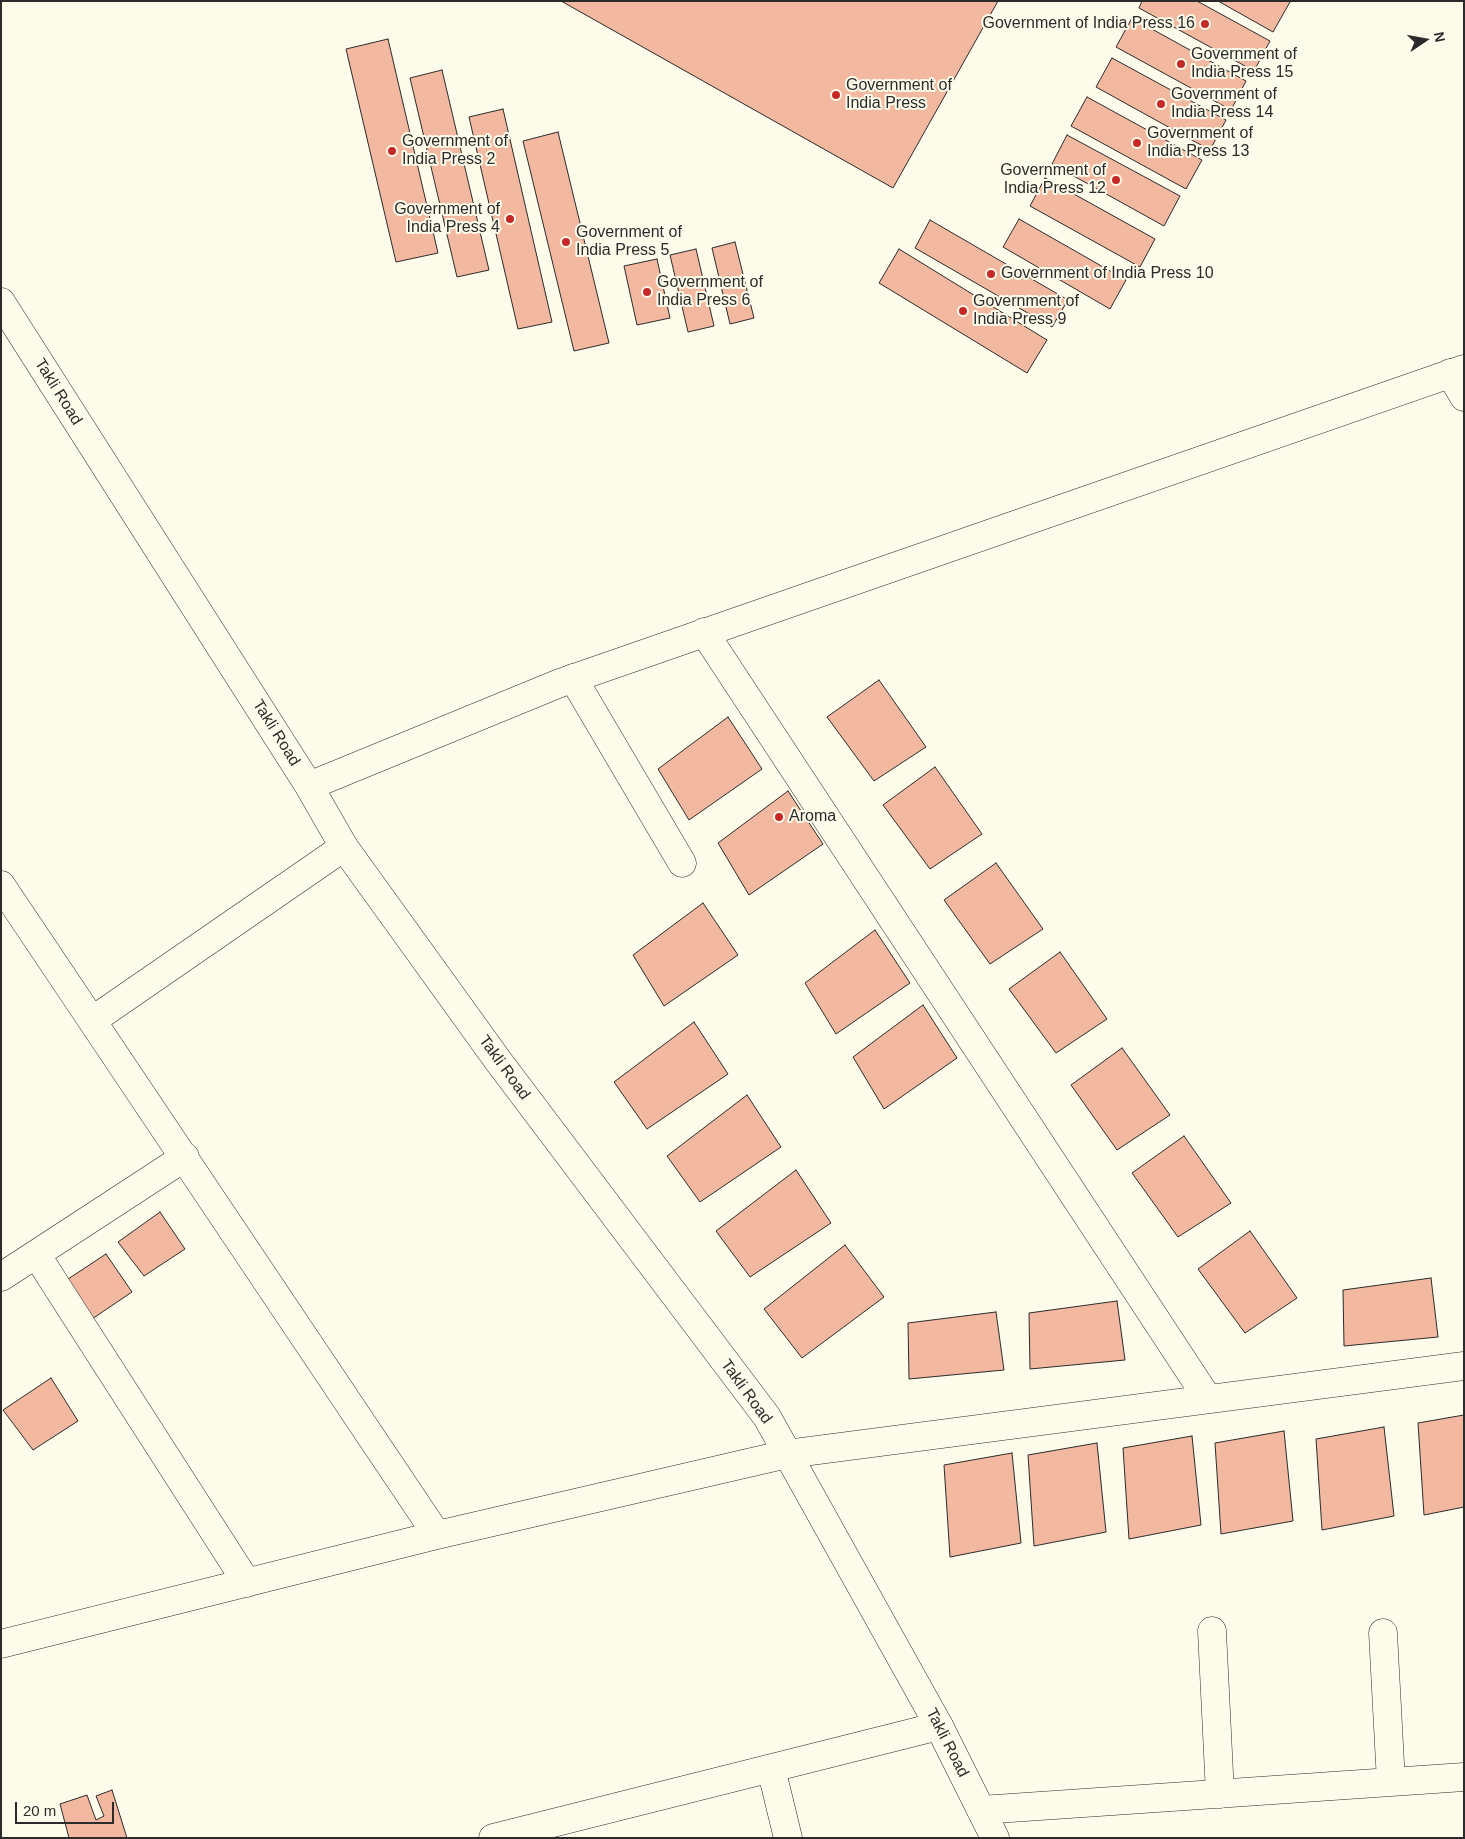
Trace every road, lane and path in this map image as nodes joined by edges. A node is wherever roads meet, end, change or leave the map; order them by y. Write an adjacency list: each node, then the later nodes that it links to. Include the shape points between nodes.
1 (1, 302): 6 (street, Takli Road)
2 (1457, 371): 3 (street); 4 (street)
3 (1464, 397)
4 (704, 632): 5 (street); 15 (street)
5 (573, 678): 6 (street); 8 (street)
6 (309, 786): 7 (street, Takli Road)
7 (344, 847): 10 (street); 16 (street, Takli Road, via 499,1062 767,1417)
8 (682, 863)
9 (5, 897): 10 (street)
10 (93, 1020): 11 (street)
11 (185, 1157): 12 (street); 17 (street)
12 (36, 1254): 13 (street); 18 (street)
13 (1, 1277)
14 (1464, 1366): 15 (street)
15 (1208, 1399): 16 (street)
16 (787, 1454): 17 (street); 22 (street, Takli Road)
17 (437, 1535): 18 (street)
18 (247, 1583): 21 (street)
19 (1212, 1630): 26 (street)
20 (1383, 1633): 25 (street)
21 (5, 1637)
22 (939, 1726): 23 (street); 27 (street, Takli Road)
23 (771, 1768): 28 (street); 29 (street)
24 (1464, 1777): 25 (street)
25 (1391, 1782): 26 (street)
26 (1220, 1794): 27 (street)
27 (981, 1810): 30 (street, Takli Road)
28 (493, 1838)
29 (788, 1838)
30 (995, 1838)

